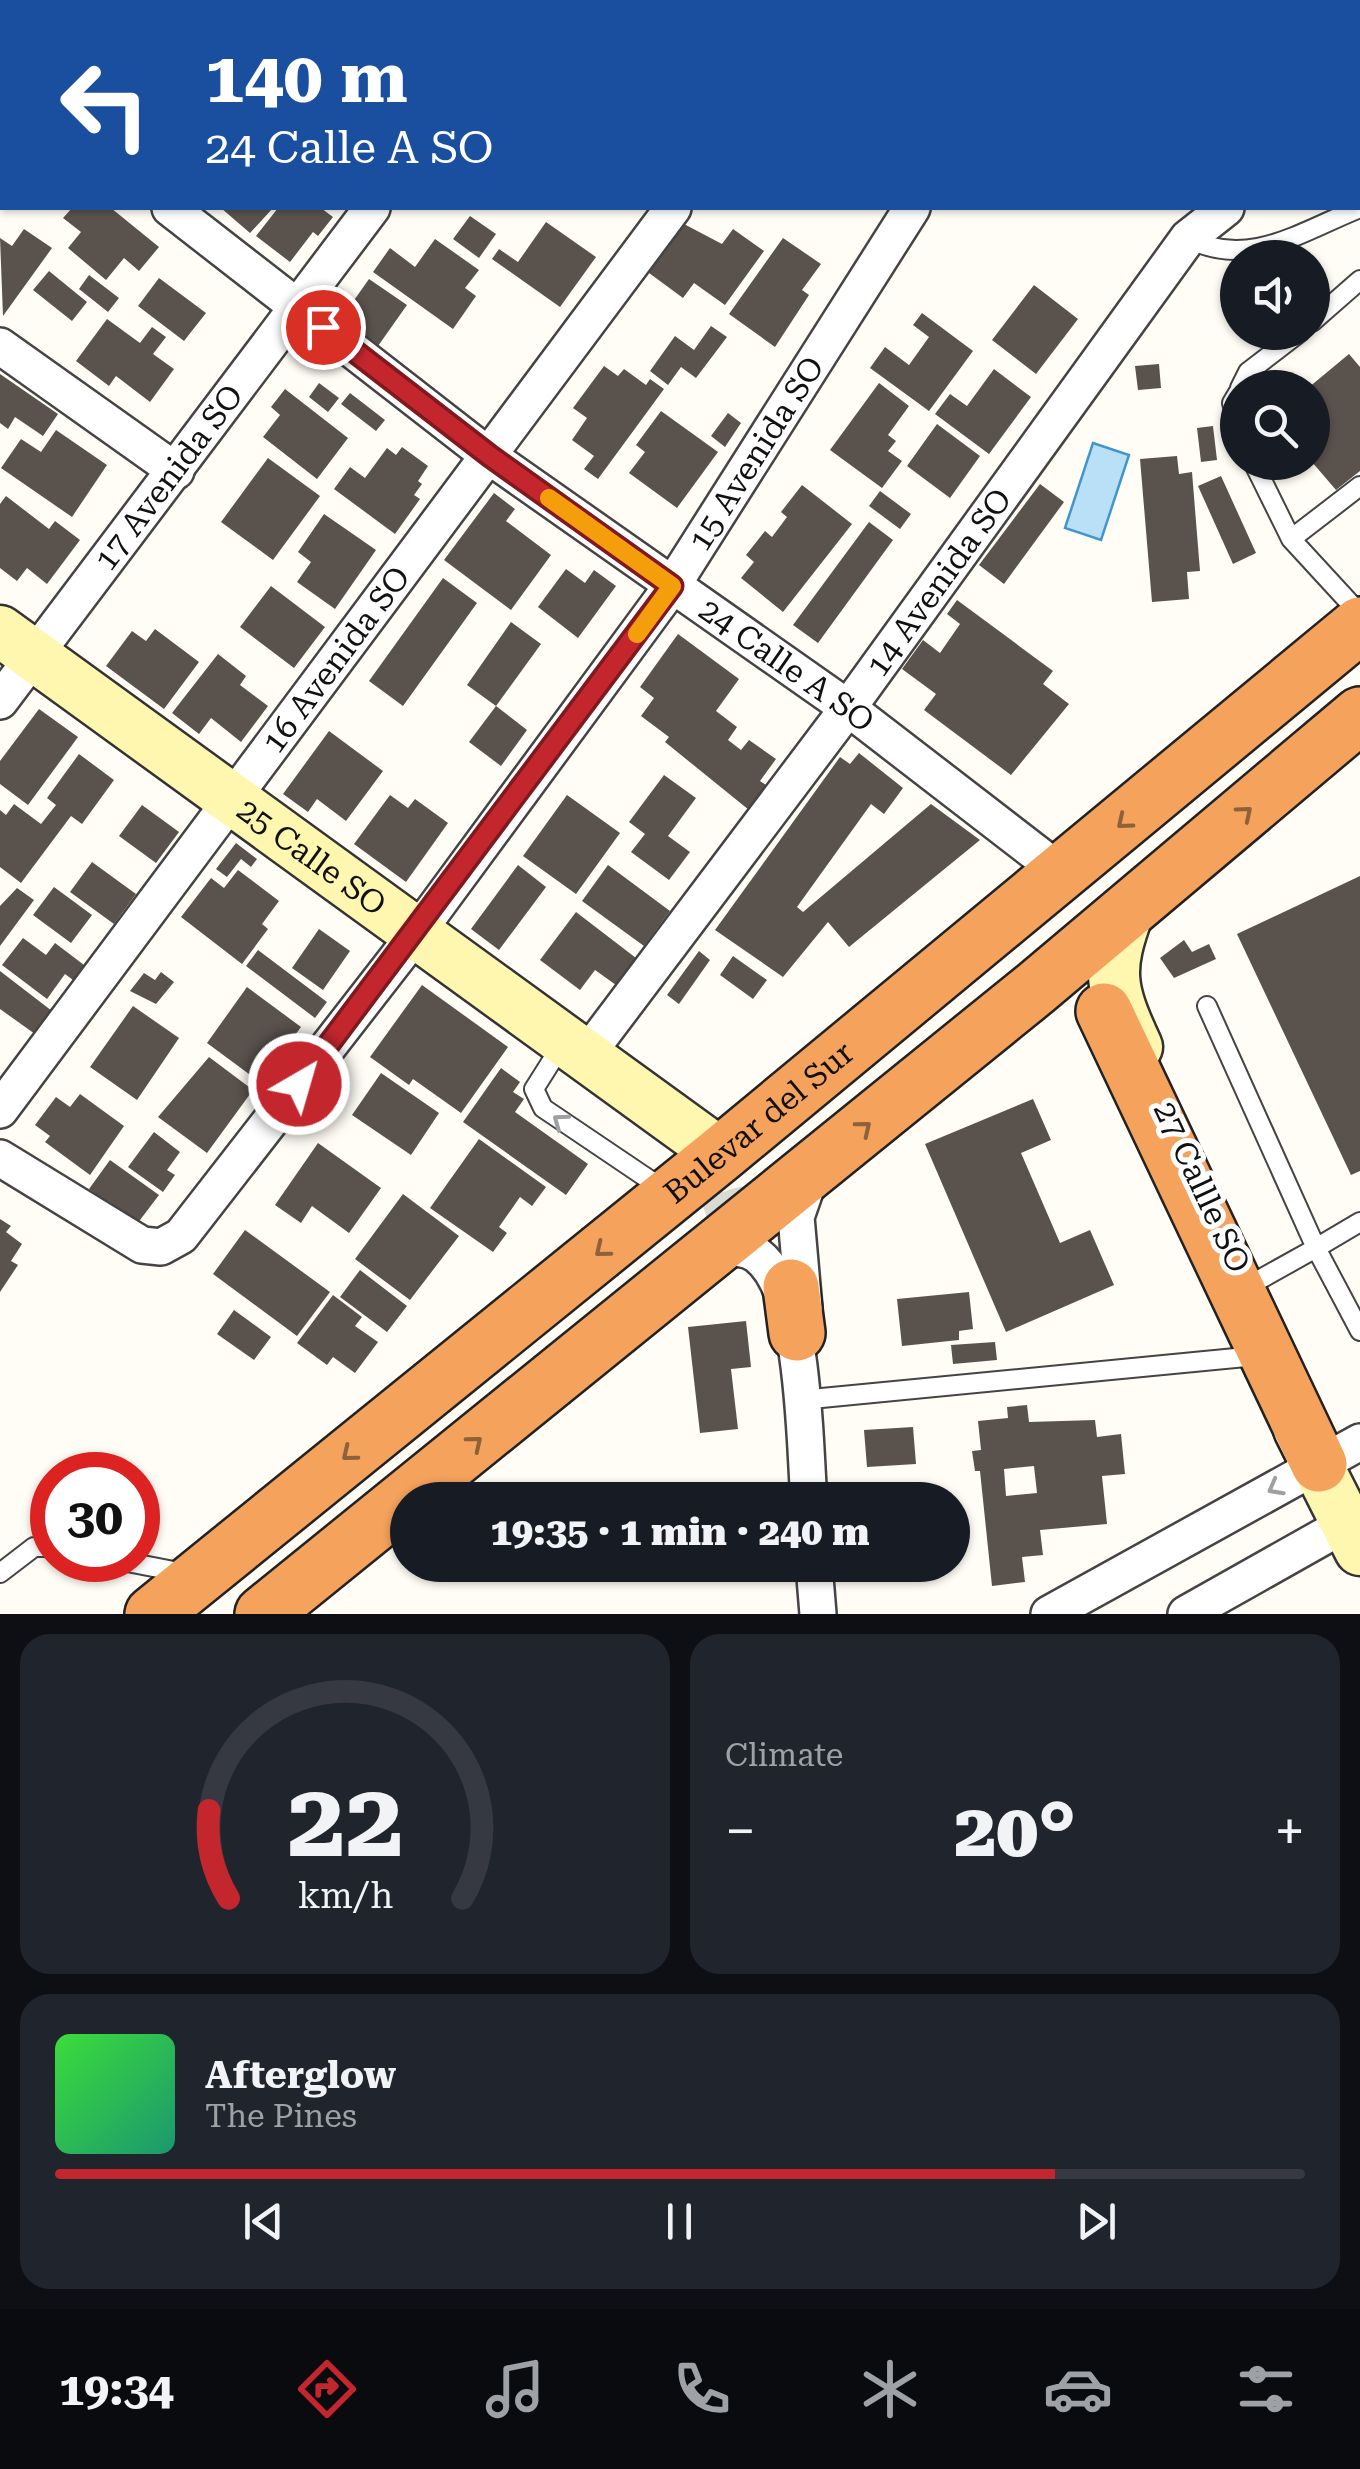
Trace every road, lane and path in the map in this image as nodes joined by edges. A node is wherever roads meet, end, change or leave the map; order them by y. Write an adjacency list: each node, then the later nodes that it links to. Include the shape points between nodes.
1 (173, 210): 9 (street, 24 Calle A SO)
2 (370, 210): 9 (street, 17 Avenida SO)
3 (672, 210): 14 (street, 16 Avenida SO)
4 (911, 210): 19 (street, 15 Avenida SO)
5 (1223, 210): 7 (street, 14 Avenida SO)
6 (1355, 210): 7 (lane, via 1245,254)
7 (1188, 238): 25 (street, 14 Avenida SO)
8 (1360, 280): 10 (lane)
9 (296, 306): 14 (street, 24 Calle A SO); 15 (street, 17 Avenida SO)
10 (1330, 306)
11 (0, 346): 15 (street)
12 (1277, 350): 13 (lane)
13 (1251, 370)
14 (490, 456): 19 (street, 24 Calle A SO); 27 (street, 16 Avenida SO)
15 (176, 471): 22 (street, 17 Avenida SO)
16 (1262, 480): 18 (lane)
17 (1360, 486): 18 (lane)
18 (1292, 539): 20 (lane)
19 (672, 586): 25 (street, 24 Calle A SO); 30 (street, 15 Avenida SO)
20 (1360, 614)
21 (1360, 625): 28 (highway, Bulevar del Sur, one-way to 28)
22 (17, 644): 24 (street, 17 Avenida SO); 27 (main road, 25 Calle SO)
23 (1360, 671): 29 (highway, via 1198,802)
24 (0, 701)
25 (848, 708): 28 (street, 24 Calle A SO); 34 (street, 14 Avenida SO)
26 (1360, 715): 29 (highway, one-way to 26)
27 (234, 800): 30 (main road, 25 Calle SO); 35 (street, 16 Avenida SO)
28 (1062, 873): 36 (highway, Bulevar del Sur)
29 (1125, 898): 31 (highway); 43 (main road, 27 Callle SO, via 1110,978 1120,1010)
30 (418, 931): 34 (main road, 25 Calle SO); 37 (street, 15 Avenida SO, via 181,1236 142,1246)
31 (1036, 988): 38 (highway, one-way to 31); 46 (main road, 27 Callle SO, via 1066,992 1098,1022)
32 (1207, 1006): 41 (lane)
33 (1104, 1012): 49 (highway)
34 (575, 1049): 36 (main road, 25 Calle SO); 39 (lane, one-way to 34, via 543,1108 534,1089)
35 (0, 1110)
36 (721, 1154): 39 (highway, Bulevar del Sur)
37 (0, 1158)
38 (813, 1169): 42 (highway); 44 (street, via 796,1217 806,1303)
39 (670, 1194): 47 (highway, Bulevar del Sur, one-way to 47)
40 (1360, 1222): 41 (lane)
41 (1316, 1248): 43 (lane); 45 (lane)
42 (689, 1253): 44 (street, via 740,1248 758,1256); 47 (highway, via 480,1370); 58 (highway, one-way to 42)
43 (1248, 1286): 49 (main road, 27 Callle SO)
44 (794, 1310): 48 (street)
45 (1360, 1331)
46 (1256, 1356): 48 (lane); 49 (main road, 27 Callle SO)
47 (435, 1383): 55 (highway, Bulevar del Sur, one-way to 55)
48 (801, 1400): 50 (street)
49 (1340, 1452): 51 (main road, 27 Callle SO); 60 (street, one-way to 60)
50 (808, 1482)
51 (1356, 1529): 61 (street)
52 (30, 1550): 54 (lane)
53 (160, 1568): 55 (lane)
54 (0, 1573)
55 (199, 1576): 57 (highway, Bulevar del Sur)
56 (815, 1582): 59 (street)
57 (153, 1614)
58 (263, 1614)
59 (818, 1614)
60 (1049, 1614)
61 (1186, 1614)

